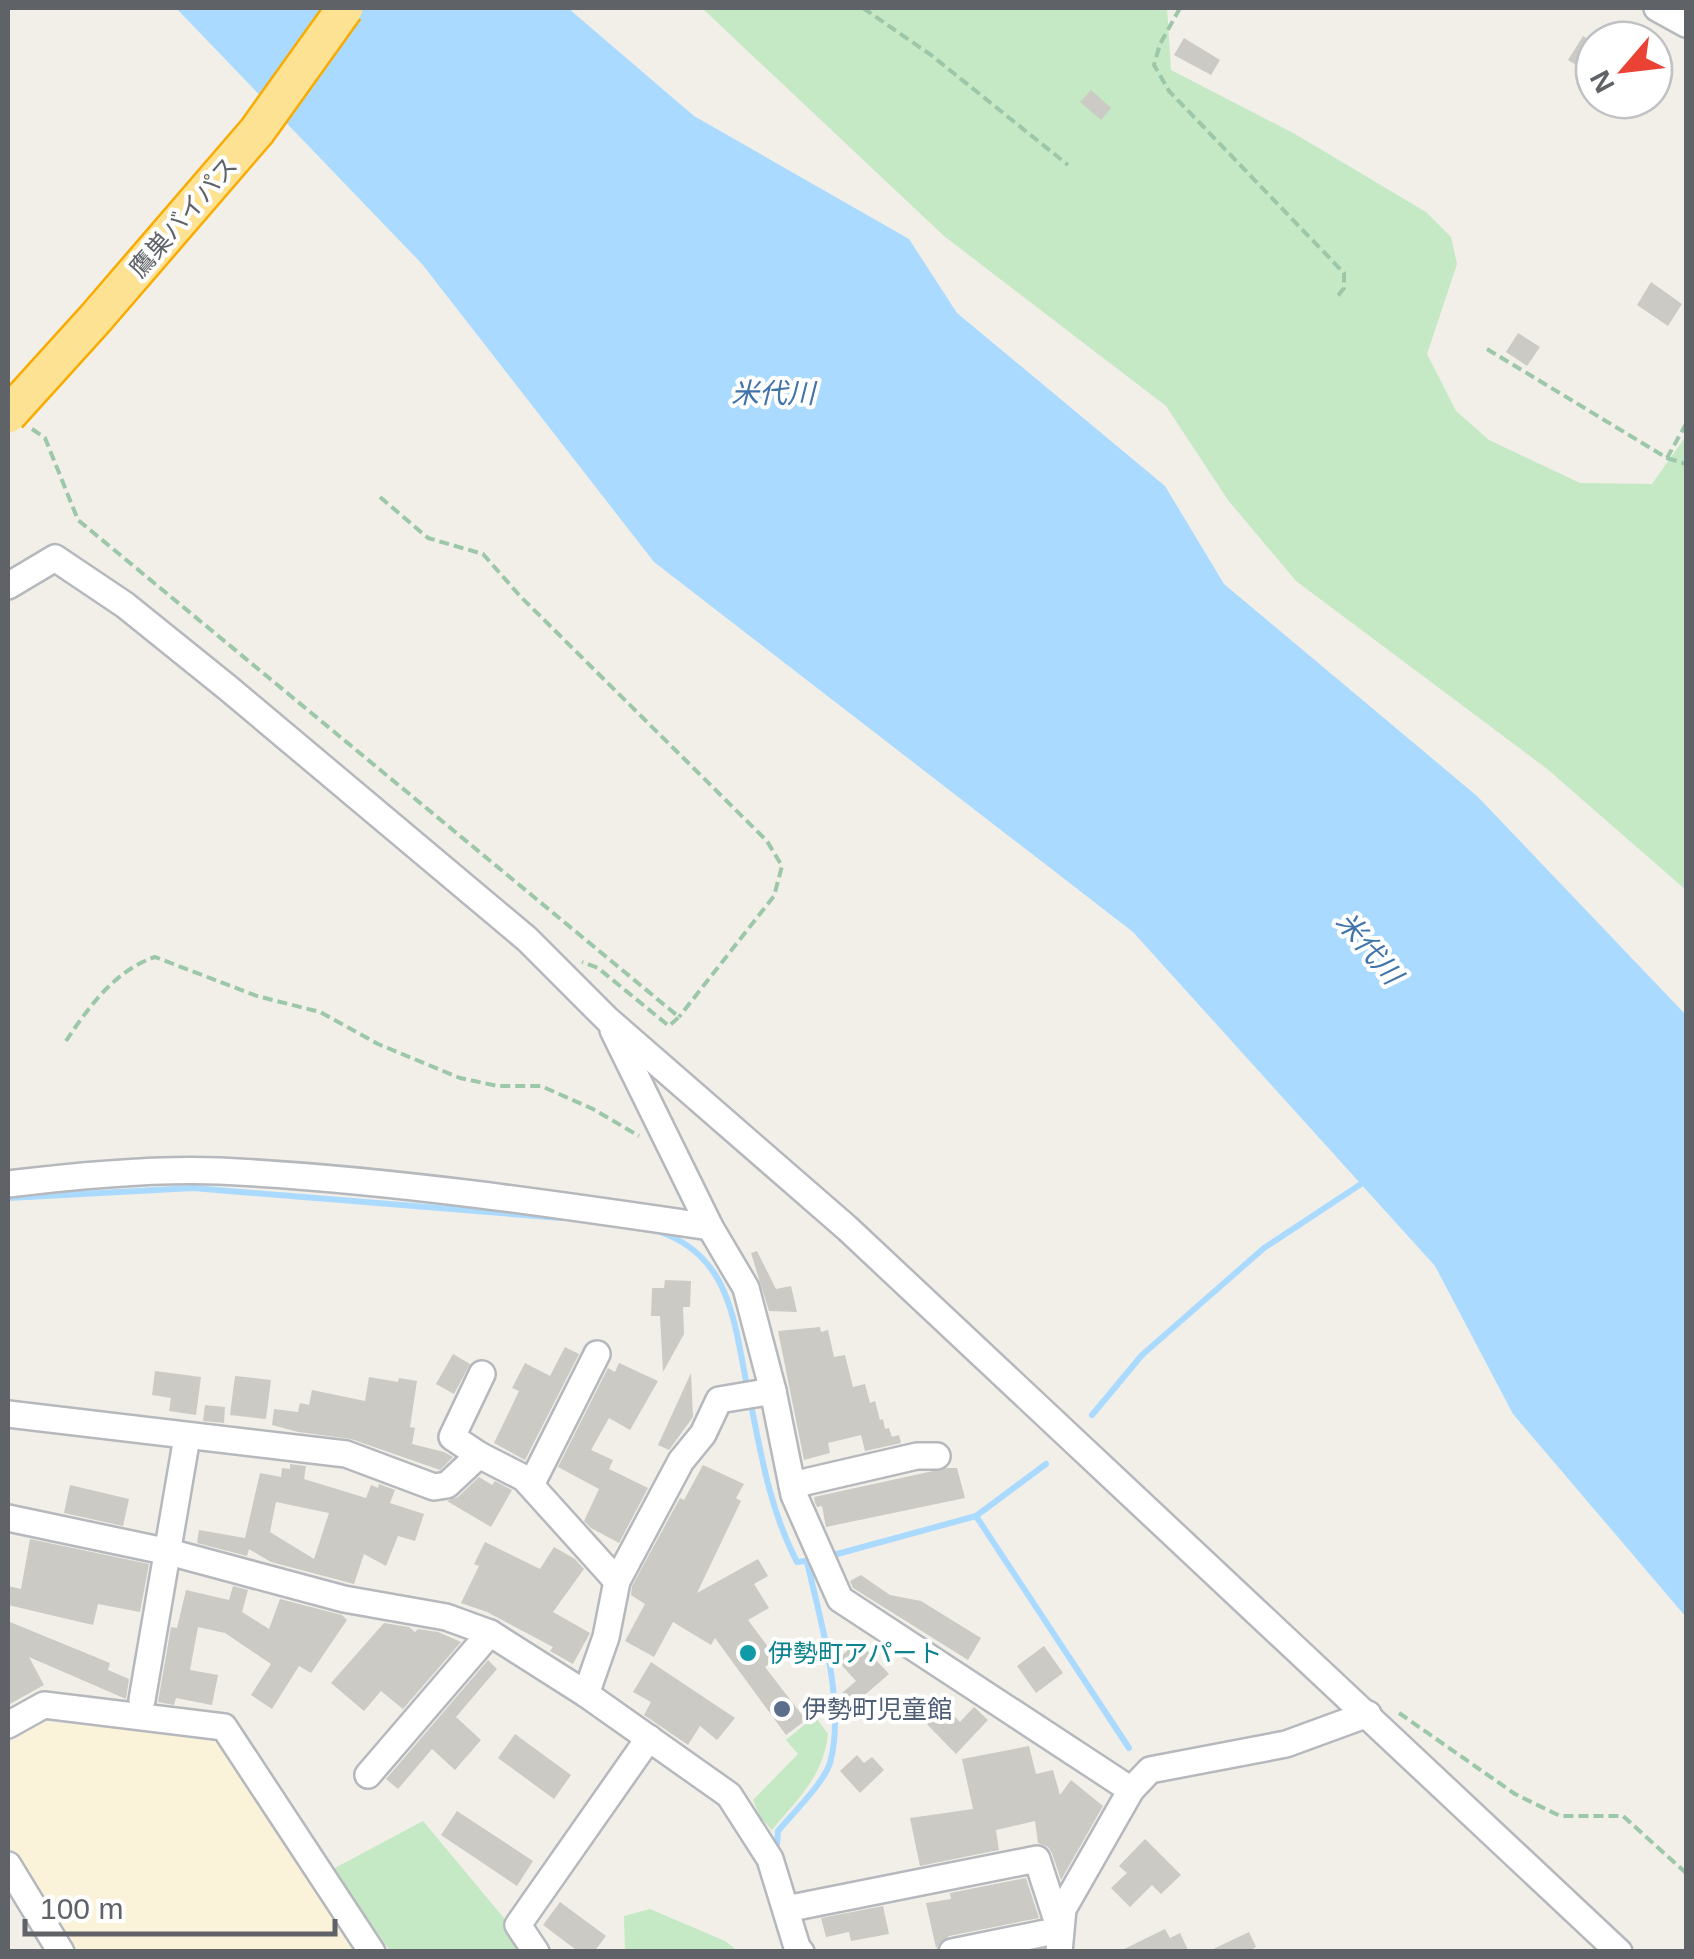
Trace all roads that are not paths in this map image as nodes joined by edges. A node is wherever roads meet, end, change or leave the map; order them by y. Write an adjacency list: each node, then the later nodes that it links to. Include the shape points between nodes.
1 (345, 8): 4 (highway, 鷹巣バイパス, bridge, via 257,130)
2 (1657, 8): 3 (street)
3 (1686, 24)
4 (14, 418)
5 (8, 586): 6 (street, via 55,558 125,606 453,874)
6 (608, 1020): 8 (street); 24 (street, via 847,1228)
7 (8, 1184): 8 (street, via 216,1171 376,1184)
8 (710, 1227): 11 (street, via 746,1288)
9 (597, 1354): 17 (street)
10 (482, 1374): 14 (street, via 452,1437)
11 (766, 1392): 16 (street); 20 (street, via 719,1400)
12 (8, 1414): 13 (street)
13 (188, 1436): 14 (street, via 346,1454 434,1487 447,1485); 19 (street)
14 (479, 1455): 17 (street)
15 (937, 1456): 16 (street)
16 (792, 1485): 28 (street, via 840,1599)
17 (531, 1486): 20 (street)
18 (8, 1518): 19 (street)
19 (169, 1552): 21 (street, via 344,1599 446,1616); 23 (street)
20 (617, 1581): 22 (street)
21 (490, 1633): 22 (street); 27 (street)
22 (586, 1694): 26 (street)
23 (142, 1700)
24 (1368, 1714): 28 (street, via 1286,1744 1150,1770); 37 (street)
25 (8, 1726): 33 (street, via 44,1705 224,1727)
26 (649, 1738): 30 (street, via 729,1794 770,1859); 34 (street, via 518,1925)
27 (368, 1775)
28 (1130, 1790): 31 (street, via 1063,1909)
29 (8, 1864): 32 (street)
30 (786, 1909): 31 (street, via 1037,1858); 35 (street)
31 (1059, 1941): 36 (street)
32 (61, 1952)
33 (372, 1952)
34 (536, 1952)
35 (802, 1952)
36 (952, 1952)
37 (1619, 1952)

